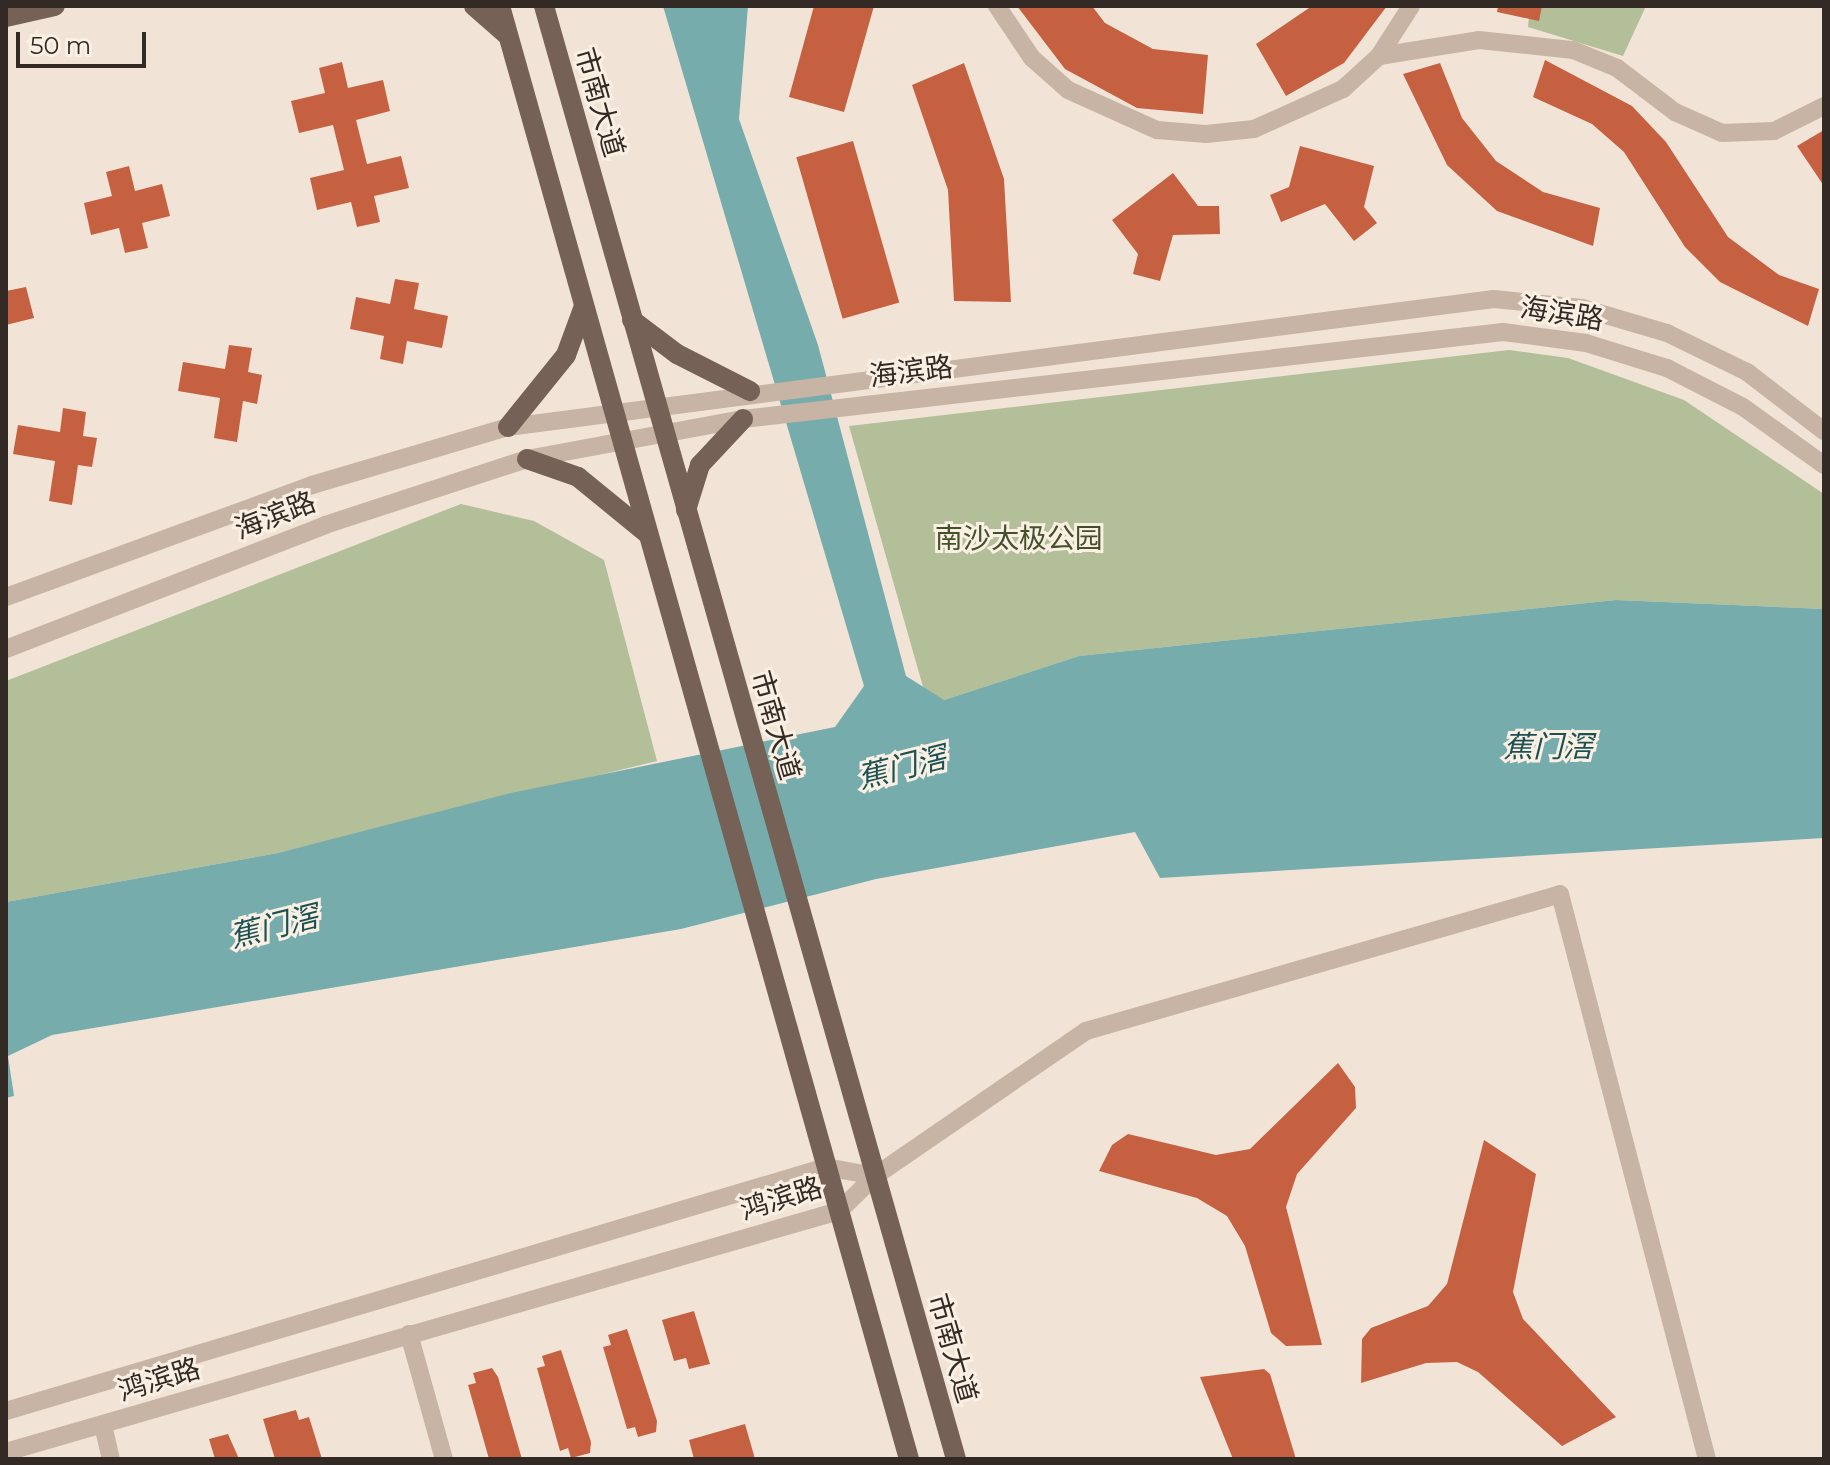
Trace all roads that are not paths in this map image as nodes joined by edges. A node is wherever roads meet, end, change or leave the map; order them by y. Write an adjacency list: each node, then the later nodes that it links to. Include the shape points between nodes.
1 (55, 6): 8 (main road)
2 (474, 6): 10 (main road)
3 (500, 6): 10 (main road)
4 (544, 6): 9 (main road, 市南大道)
5 (555, 6): 9 (main road)
6 (997, 6): 11 (street, via 1032,58 1068,90 1157,130 1254,129 1332,95)
7 (1411, 6): 11 (street)
8 (6, 17)
9 (551, 28): 14 (main road, 市南大道)
10 (509, 37): 13 (main road)
11 (1379, 56): 12 (street, via 1479,40 1573,50 1617,68 1675,112 1722,133 1774,131)
12 (1824, 106)
13 (584, 306): 17 (main road); 19 (main road, via 566,355)
14 (632, 320): 15 (main road, via 677,354); 16 (main road, 市南大道)
15 (750, 391): 16 (street, 海滨路); 20 (street, 海滨路, via 1509,300 1582,308 1667,333 1747,372)
16 (656, 405): 17 (street, 海滨路); 21 (main road, 市南大道)
17 (614, 411): 19 (street, 海滨路); 22 (main road)
18 (743, 419): 21 (street, 海滨路); 24 (street, 海滨路, via 1503,332 1586,343 1667,368 1743,407); 25 (main road, via 700,465)
19 (508, 427): 27 (street, 海滨路, via 326,480)
20 (1824, 431)
21 (664, 434): 22 (street, 海滨路); 25 (main road, 市南大道)
22 (622, 441): 23 (street, 海滨路); 26 (main road)
23 (527, 459): 26 (main road, via 578,477); 28 (street, 海滨路, via 325,525)
24 (1824, 465)
25 (686, 510): 30 (main road, 市南大道)
26 (649, 535): 29 (main road)
27 (6, 597)
28 (6, 649)
29 (826, 1167): 30 (street, 鸿滨路); 31 (main road); 33 (street, 鸿滨路)
30 (875, 1176): 31 (street, 鸿滨路); 39 (main road, 市南大道); 40 (street, via 1086,1031 1560,894)
31 (839, 1211): 32 (street, 鸿滨路); 38 (main road)
32 (409, 1334): 34 (street, 鸿滨路); 37 (street)
33 (6, 1411)
34 (103, 1425): 35 (street, 鸿滨路); 36 (street)
35 (6, 1452)
36 (111, 1459)
37 (444, 1459)
38 (909, 1459)
39 (956, 1459)
40 (1707, 1459)

